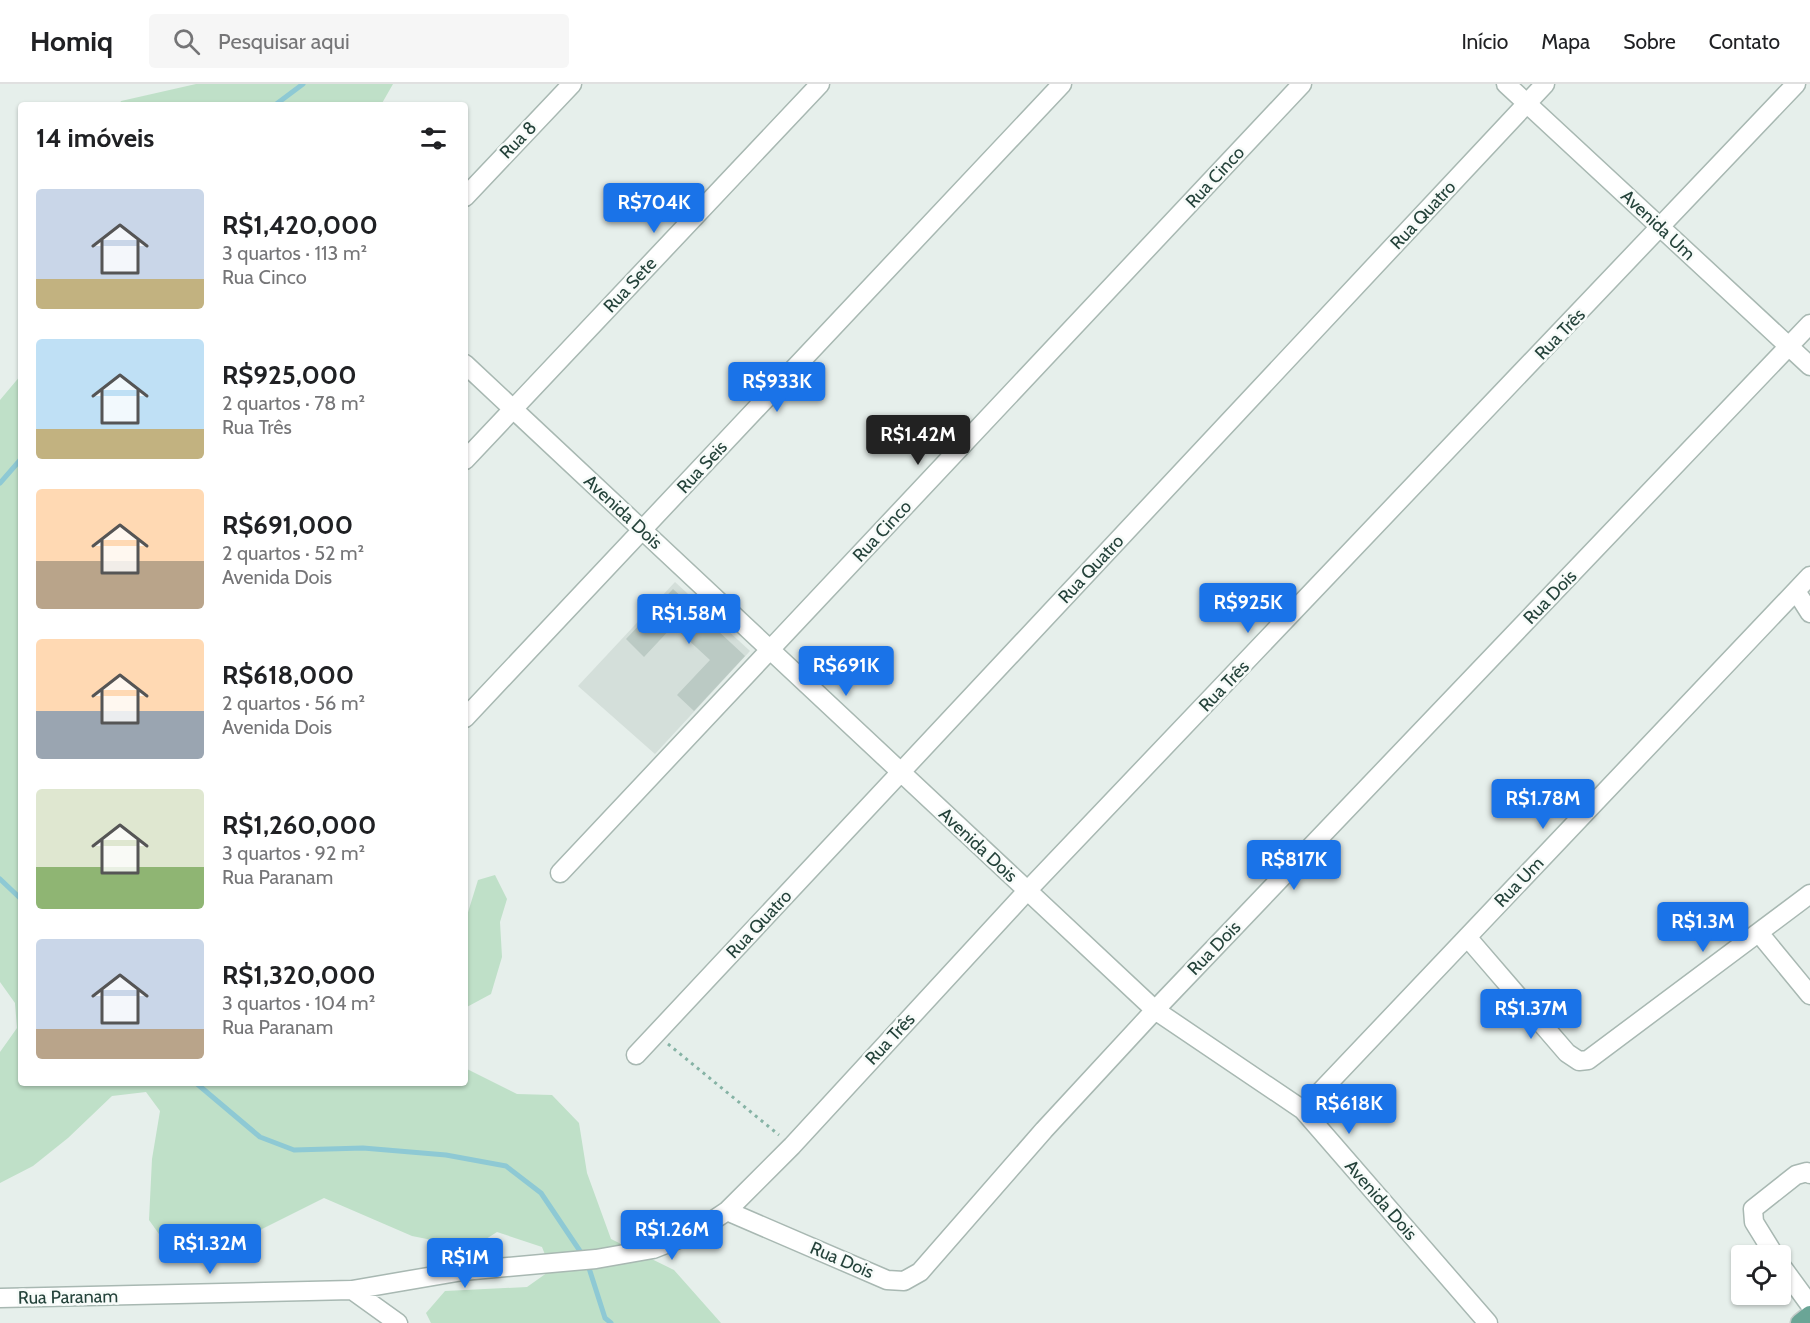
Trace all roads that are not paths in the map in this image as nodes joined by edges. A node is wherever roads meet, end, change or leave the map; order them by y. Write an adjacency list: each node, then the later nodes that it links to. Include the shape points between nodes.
1 (572, 84): 9 (street, Rua 8)
2 (820, 84): 15 (street, Rua Sete)
3 (1062, 84): 17 (street, Rua Seis)
4 (1302, 84): 21 (street, Rua Cinco)
5 (1506, 84): 8 (street, Avenida Um)
6 (1545, 84): 8 (street, Rua Quatro)
7 (1796, 84): 10 (street, Rua Três)
8 (1527, 103): 10 (street, Avenida Um); 23 (street, Rua Quatro)
9 (468, 193)
10 (1661, 228): 12 (street, Avenida Um); 25 (street, Rua Três)
11 (1810, 324): 12 (street, Rua Dois)
12 (1789, 346): 13 (street, Avenida Um); 30 (street, Rua Dois)
13 (1810, 366)
14 (468, 367): 15 (street, Avenida Dois)
15 (513, 409): 16 (street, Rua Sete); 17 (street, Avenida Dois)
16 (468, 457)
17 (642, 530): 21 (street, Avenida Dois); 22 (street, Rua Seis)
18 (1810, 576): 19 (street, Rua Um)
19 (1796, 591): 20 (street); 28 (street, Rua Um)
20 (1810, 613)
21 (770, 650): 23 (street, Avenida Dois); 24 (street, Rua Cinco)
22 (468, 715)
23 (901, 772): 25 (street, Avenida Dois); 31 (street, Rua Quatro)
24 (560, 873)
25 (1027, 891): 30 (street, Avenida Dois); 34 (street, Rua Três)
26 (1810, 894): 27 (street)
27 (1759, 933): 28 (street, via 1617,1040 1588,1060 1579,1061 1567,1053); 29 (street)
28 (1467, 937): 32 (street, Rua Um)
29 (1810, 995)
30 (1155, 1010): 32 (street, Avenida Dois); 34 (street, Rua Dois, via 1044,1130 937,1256 904,1281 887,1280)
31 (636, 1055)
32 (1303, 1110): 41 (street, Avenida Dois)
33 (1810, 1174): 35 (street, via 1796,1175 1753,1209 1754,1222)
34 (727, 1211): 37 (street, Rua Paranam, via 694,1233 652,1249)
35 (1768, 1245)
36 (1791, 1286): 39 (street)
37 (352, 1290): 38 (street, Rua Paranam); 40 (street)
38 (0, 1298)
39 (1806, 1317)
40 (398, 1323)
41 (1488, 1323)

